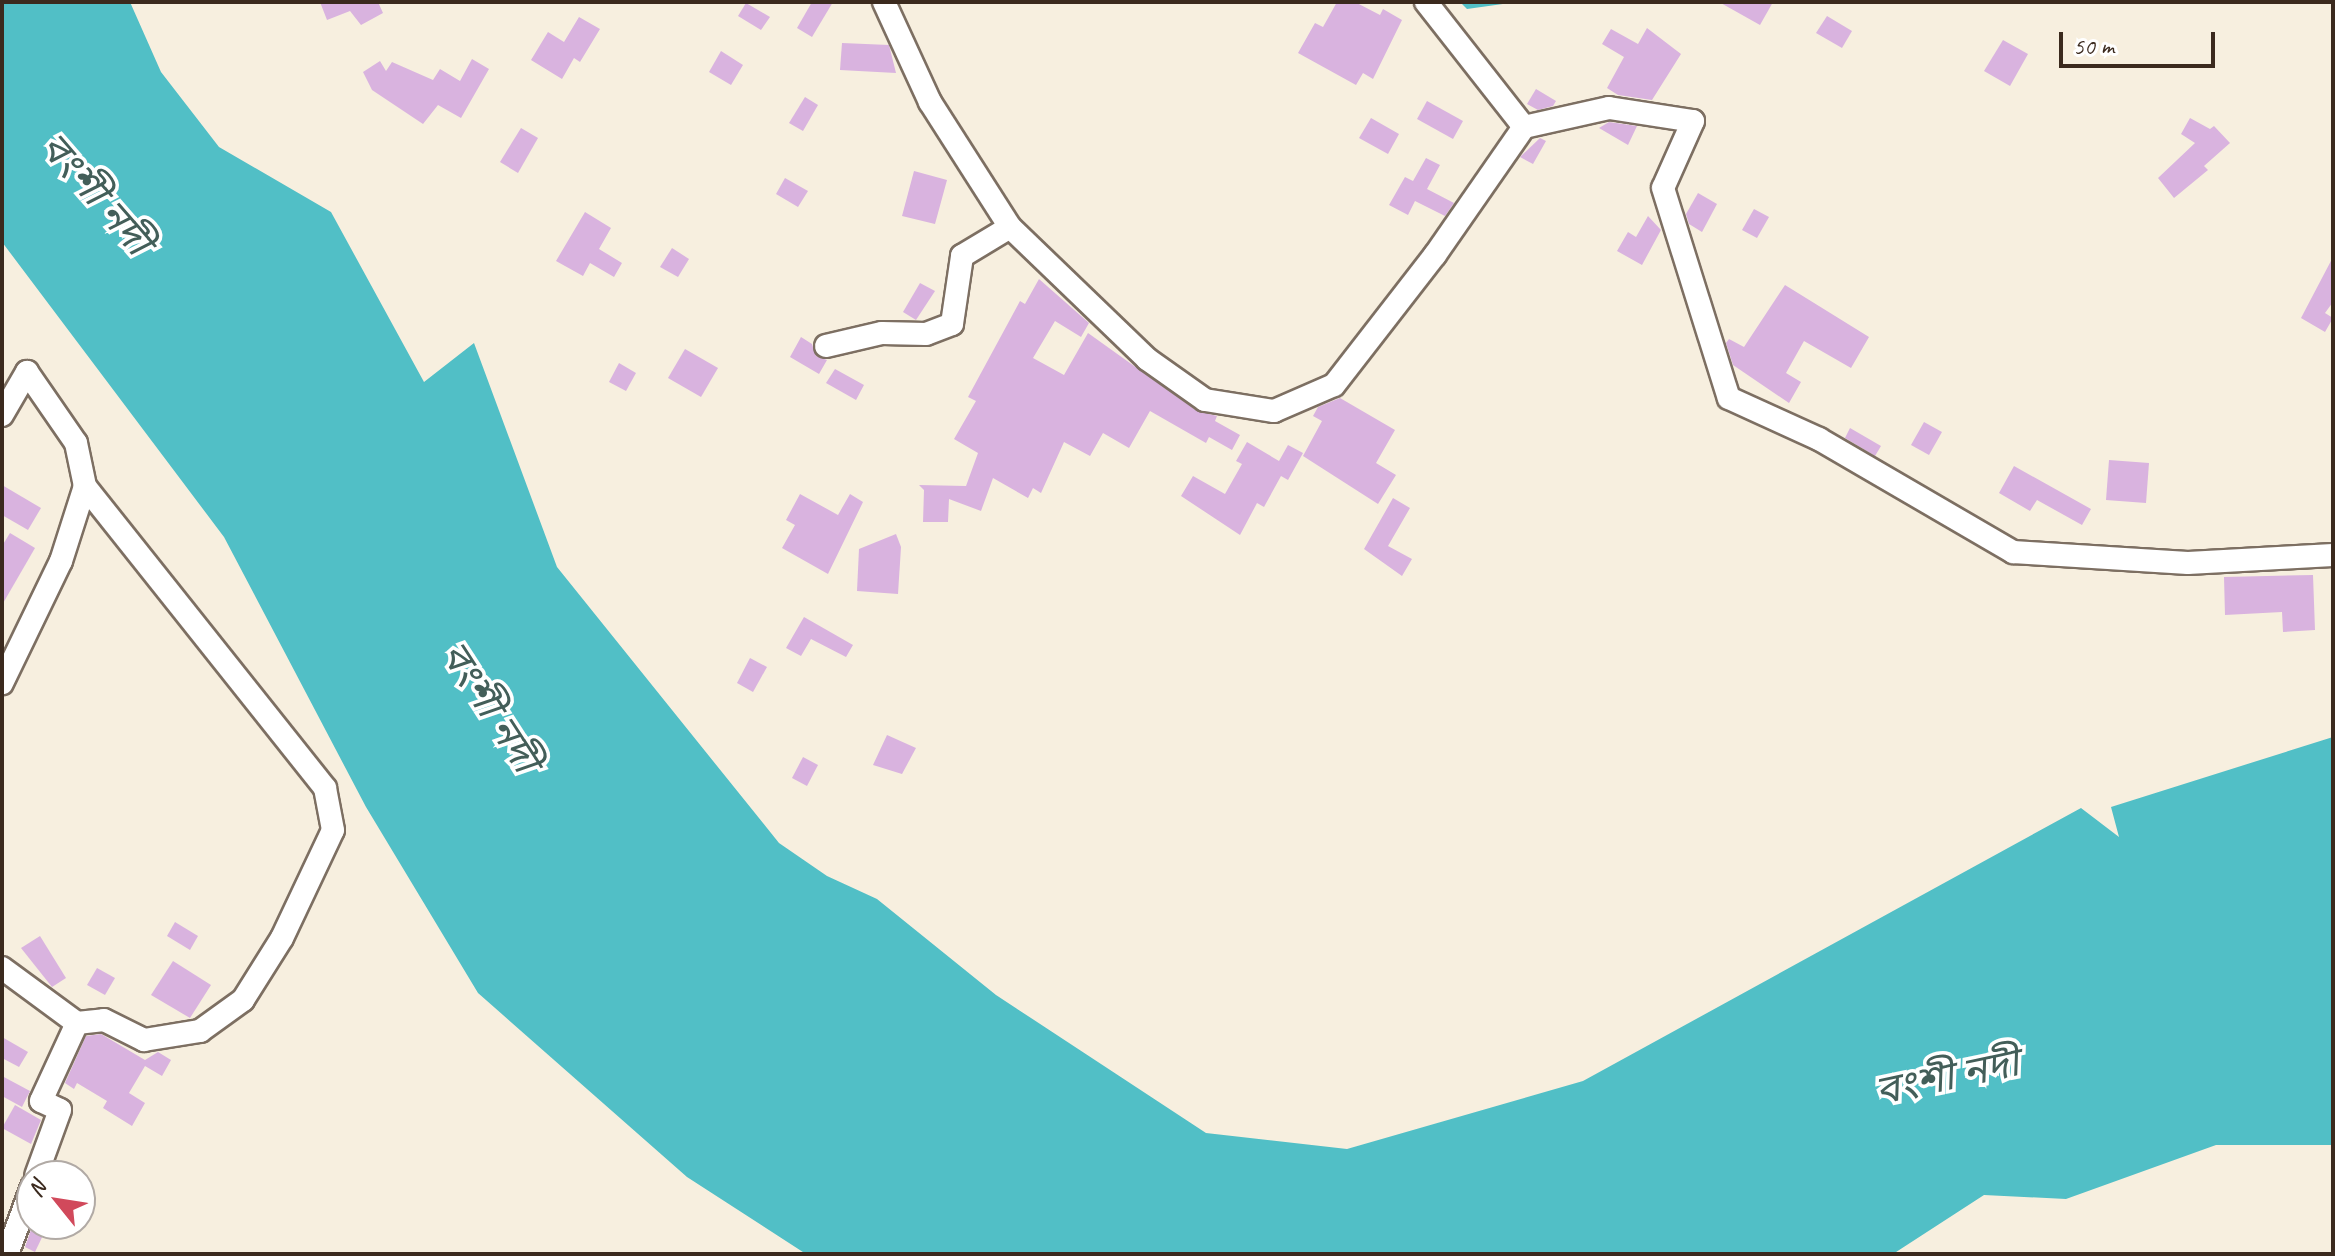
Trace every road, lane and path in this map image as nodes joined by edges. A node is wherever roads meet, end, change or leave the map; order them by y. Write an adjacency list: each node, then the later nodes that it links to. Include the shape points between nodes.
1 (884, 2): 4 (street, via 930,102)
2 (1426, 2): 3 (street)
3 (1524, 127): 4 (street, via 1435,255 1334,385 1274,411 1205,400 1147,359); 8 (street, via 1609,108 1693,121 1663,188 1729,398 1819,439 2013,552 2188,563)
4 (1010, 227): 5 (street, via 962,256 952,324 926,334 882,333)
5 (826, 346)
6 (2, 415): 7 (street, via 27,372 76,443)
7 (85, 486): 9 (street, via 61,561); 11 (street, via 292,742 325,788 333,830 282,938 243,1000 200,1031 144,1040 104,1020)
8 (2333, 555)
9 (2, 683)
10 (2, 968): 11 (street)
11 (77, 1023): 12 (street, via 41,1101 60,1110)
12 (42, 1160)
13 (16, 1230): 14 (street)
14 (7, 1254)

